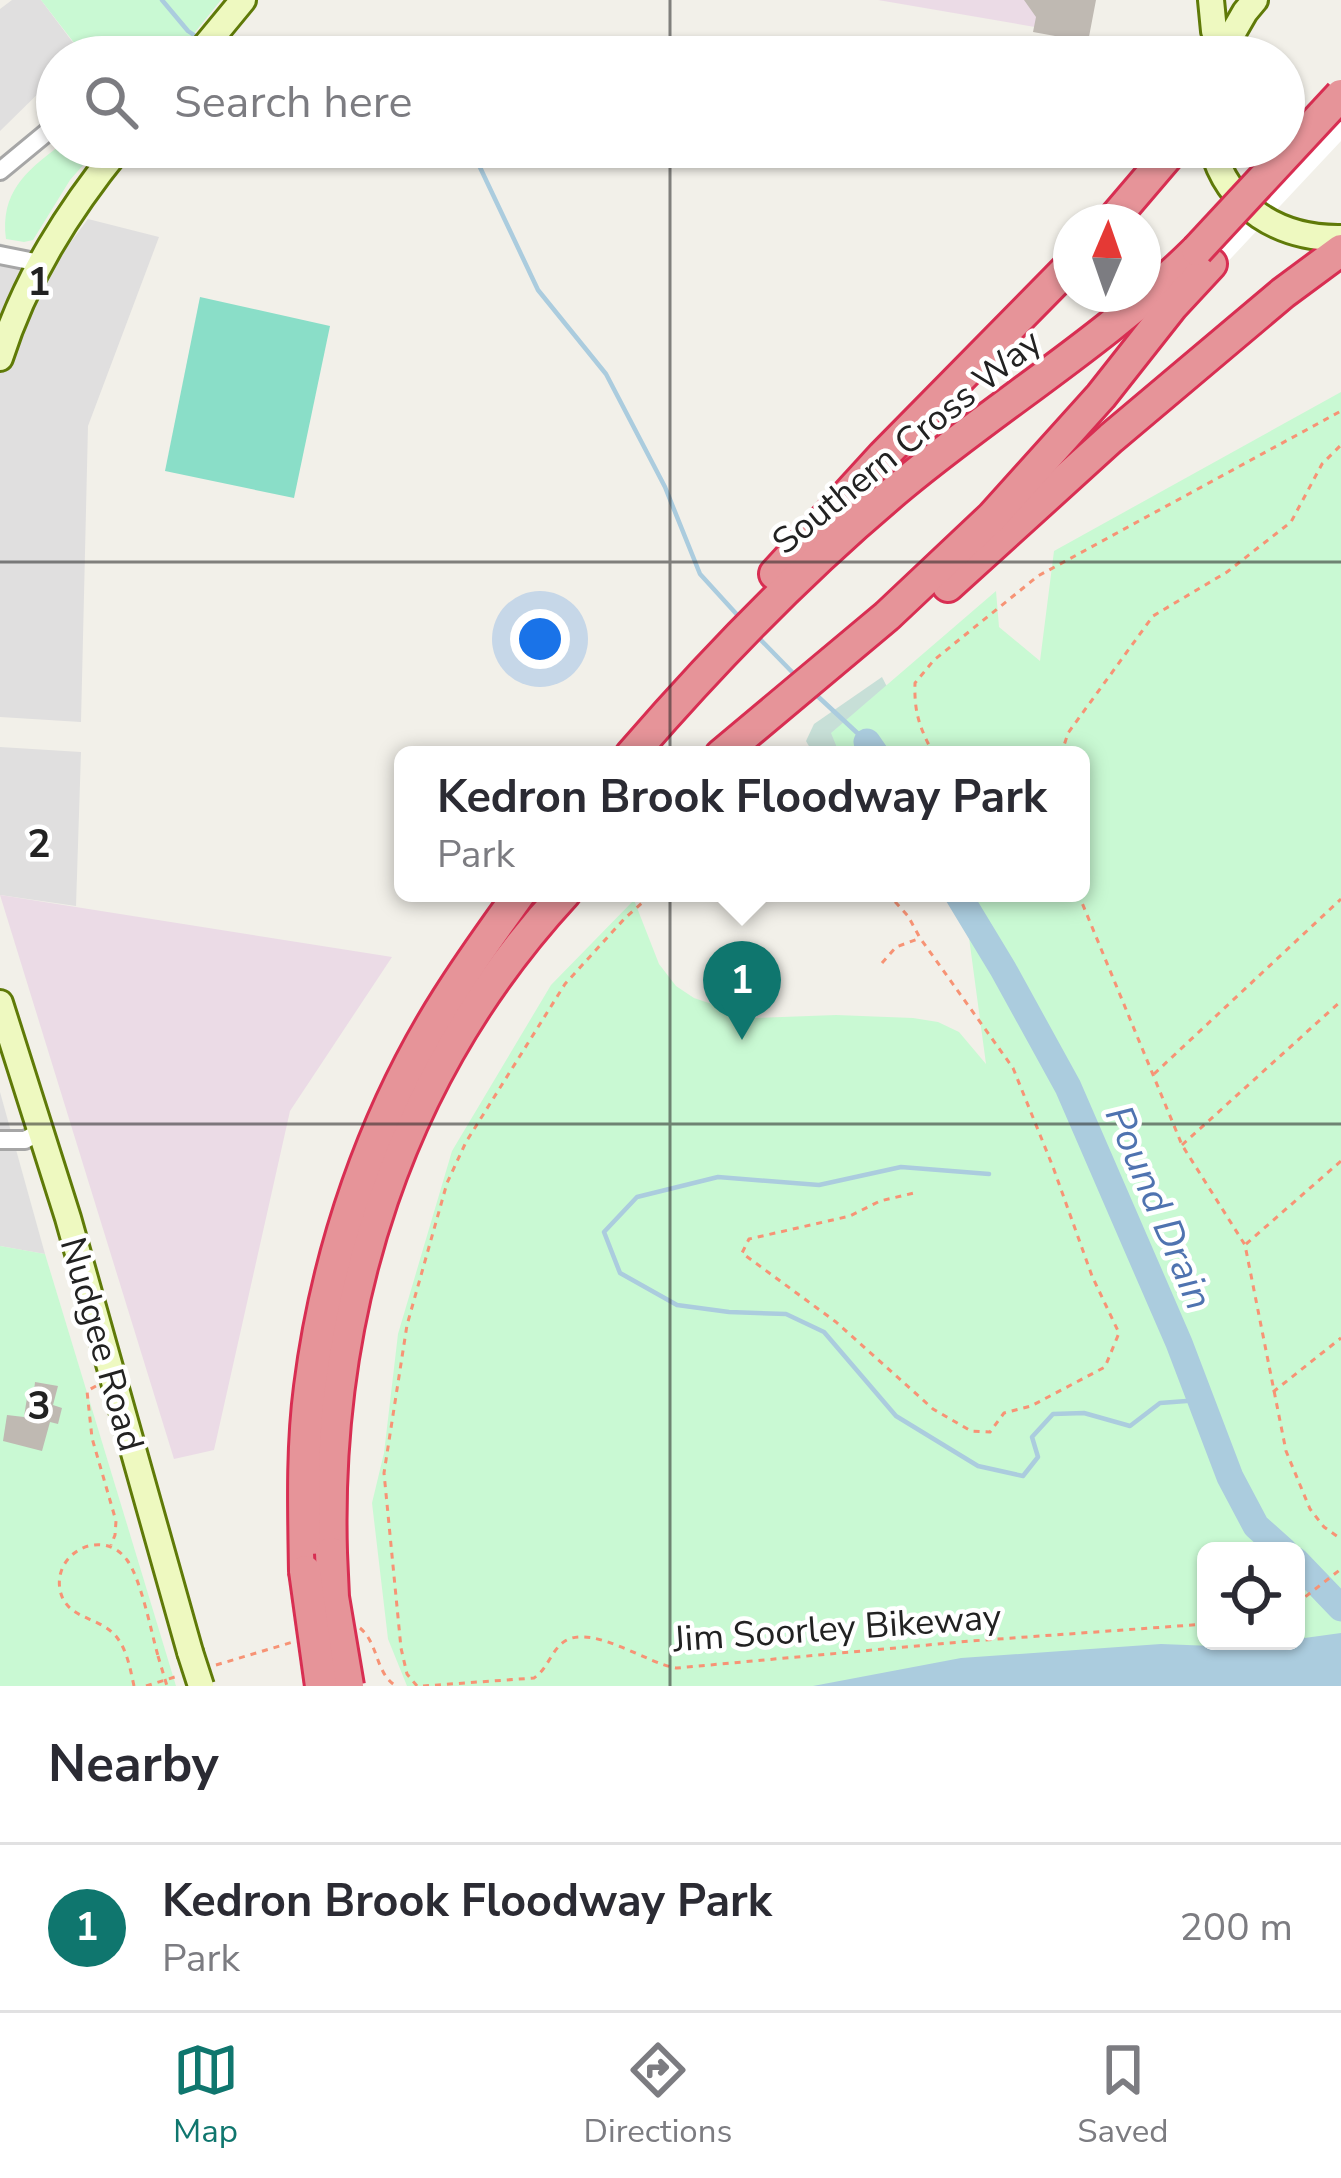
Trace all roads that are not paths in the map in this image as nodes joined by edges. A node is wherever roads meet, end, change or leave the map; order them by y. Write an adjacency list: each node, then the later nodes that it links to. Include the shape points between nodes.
1 (243, 0): 4 (main road)
2 (1211, 0): 5 (main road)
3 (1255, 0): 6 (main road)
4 (214, 36)
5 (1215, 36)
6 (1232, 36)
7 (1341, 95): 9 (highway, Southern Cross Way, bridge)
8 (1341, 125): 11 (highway, Southern Cross Way)
9 (1305, 138)
10 (36, 141): 17 (street)
11 (1305, 160)
12 (104, 168): 23 (main road)
13 (1157, 168): 18 (highway)
14 (1219, 168): 19 (main road, via 1266,222 1301,236)
15 (1279, 168): 22 (highway, Southern Cross Way, bridge)
16 (1296, 168): 22 (highway, Southern Cross Way)
17 (0, 171)
18 (1126, 204)
19 (1341, 238)
20 (1341, 250): 27 (highway, via 1111,438 934,598)
21 (0, 255): 23 (street)
22 (1204, 257): 26 (highway, Southern Cross Way, via 905,482); 27 (highway, Southern Cross Way, via 1101,396 1020,487)
23 (40, 262): 25 (main road)
24 (1053, 283): 26 (highway, via 883,456)
25 (0, 358)
26 (757, 606): 28 (highway)
27 (835, 665): 29 (highway, Southern Cross Way)
28 (639, 746)
29 (732, 746)
30 (514, 902): 35 (highway, via 418,1049 343,1233 310,1388 304,1474)
31 (558, 902): 35 (highway, via 475,1007 399,1151 350,1311)
32 (0, 1003): 33 (main road, Nudgee Road)
33 (41, 1131): 34 (street); 36 (main road, Nudgee Road)
34 (0, 1140)
35 (318, 1562): 37 (highway, bridge); 38 (highway, bridge)
36 (195, 1670)
37 (321, 1686)
38 (348, 1686)

